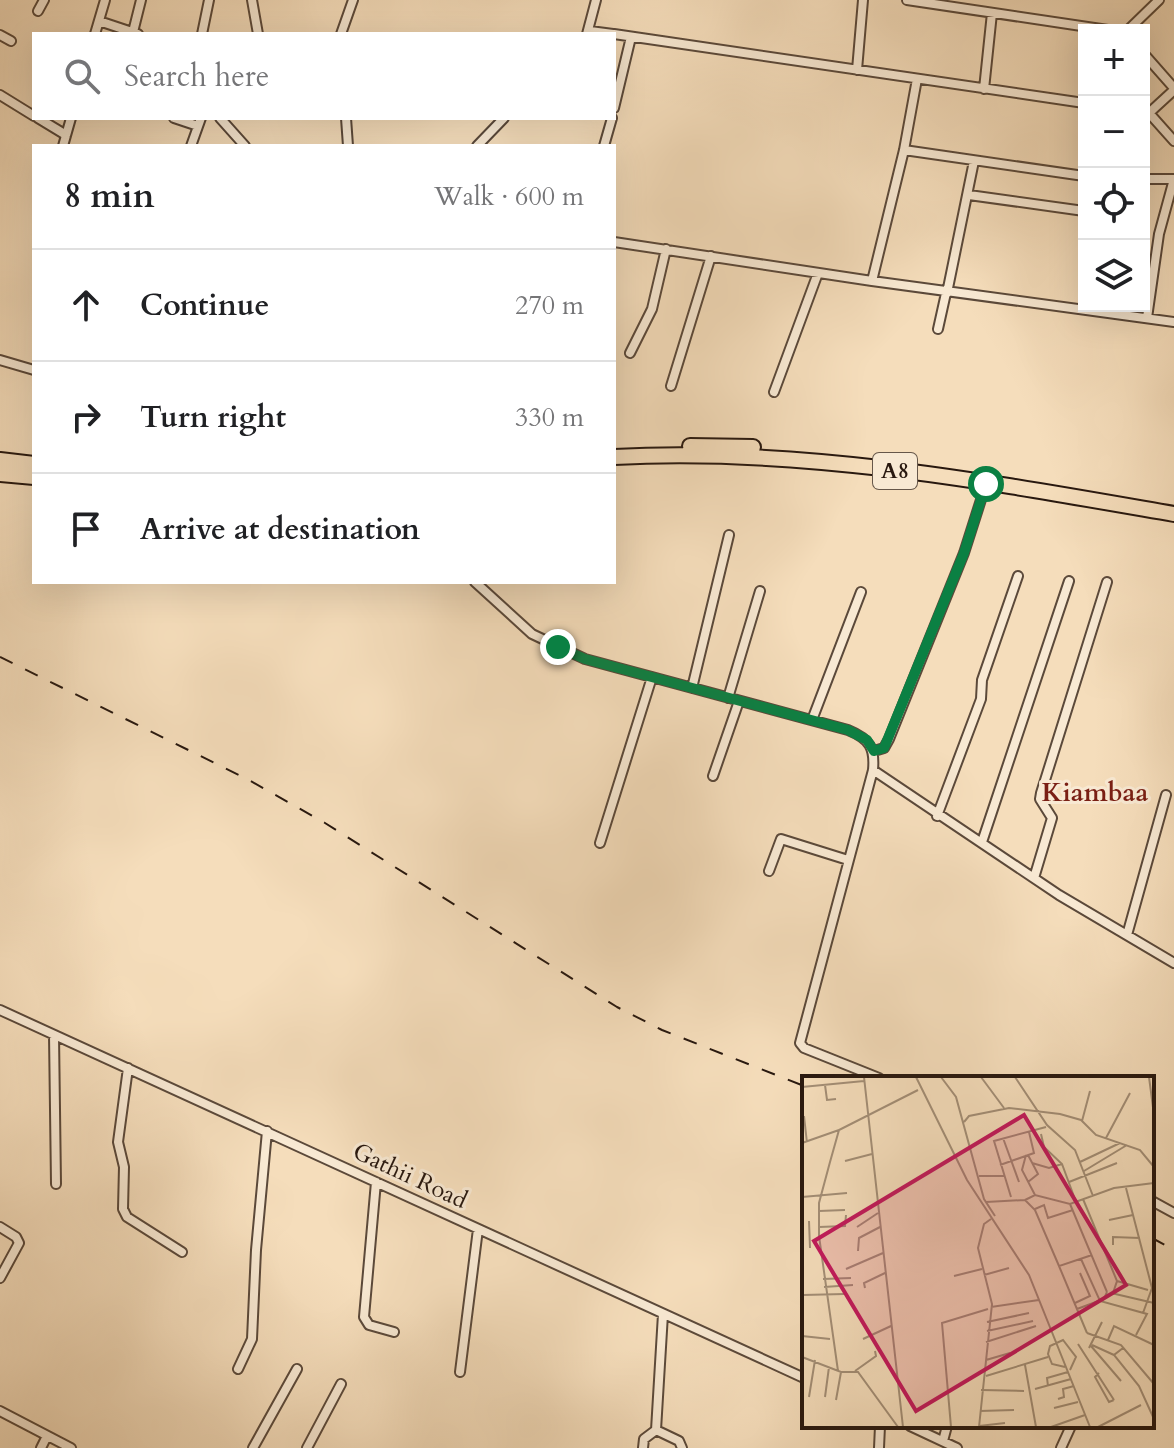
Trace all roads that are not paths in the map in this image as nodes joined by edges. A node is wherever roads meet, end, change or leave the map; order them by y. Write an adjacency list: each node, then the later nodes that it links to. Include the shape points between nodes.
1 (44, 0): 11 (street)
2 (105, 0): 13 (street)
3 (141, 0): 18 (street)
4 (209, 0): 19 (street)
5 (252, 0): 20 (street)
6 (353, 0): 21 (street)
7 (596, 0): 22 (street)
8 (863, 0): 28 (street)
9 (907, 0): 12 (street)
10 (1159, 0): 14 (street)
11 (38, 11)
12 (992, 13): 15 (street); 30 (street)
13 (99, 21): 16 (street); 17 (street)
14 (1134, 24)
15 (1078, 26)
16 (96, 32)
17 (133, 32)
18 (136, 32)
19 (202, 32)
20 (258, 32)
21 (342, 32)
22 (588, 32)
23 (616, 34): 25 (street)
24 (0, 35): 26 (street)
25 (631, 37): 28 (street); 33 (street)
26 (11, 41)
27 (1150, 61): 31 (street)
28 (857, 70): 29 (street)
29 (917, 79): 30 (street); 53 (street)
30 (984, 89): 34 (street)
31 (1174, 89): 35 (street)
32 (0, 95): 36 (street)
33 (616, 100)
34 (1078, 102)
35 (1150, 110)
36 (32, 115)
37 (1150, 116): 46 (street)
38 (41, 120): 45 (street)
39 (70, 120): 45 (street)
40 (222, 120): 49 (street)
41 (346, 120): 50 (street)
42 (502, 120): 51 (street)
43 (611, 120): 52 (street)
44 (199, 122): 48 (street)
45 (66, 135): 47 (street)
46 (1174, 141)
47 (64, 144)
48 (192, 144)
49 (243, 144)
50 (348, 144)
51 (479, 144)
52 (605, 144)
53 (904, 150): 54 (street); 64 (street)
54 (974, 161): 55 (street); 58 (street)
55 (1078, 175)
56 (1150, 179): 57 (street)
57 (1174, 179): 68 (street, via 1159,234)
58 (969, 195): 59 (street); 65 (street)
59 (1078, 210)
60 (616, 242): 61 (street)
61 (666, 249): 62 (street); 71 (street, via 652,309)
62 (711, 256): 63 (street); 74 (street)
63 (818, 273): 64 (street); 75 (street)
64 (872, 281): 65 (street)
65 (946, 293): 66 (street); 70 (street)
66 (1078, 307)
67 (1119, 312): 68 (street)
68 (1147, 318): 69 (street)
69 (1174, 322)
70 (938, 329)
71 (630, 353)
72 (0, 360): 73 (street)
73 (32, 369)
74 (671, 386)
75 (774, 392)
76 (616, 448): 83 (highway, A8, via 730,445 805,450)
77 (616, 457): 82 (highway, A8, via 826,461)
78 (0, 460): 79 (highway)
79 (32, 464)
80 (0, 474): 81 (highway)
81 (32, 477)
82 (986, 484): 84 (highway, A8); 97 (street, via 889,739)
83 (1174, 504)
84 (1174, 514)
85 (729, 535): 93 (street)
86 (1018, 576): 101 (street, via 982,680 981,699)
87 (1069, 581): 102 (street)
88 (1107, 582): 106 (street, via 1041,793 1052,818)
89 (477, 584): 92 (street, via 532,634 585,659)
90 (760, 591): 94 (street)
91 (861, 592): 96 (street)
92 (652, 677): 93 (street); 103 (street)
93 (692, 688): 94 (street)
94 (728, 698): 95 (street)
95 (739, 701): 96 (street); 99 (street)
96 (812, 720): 97 (street, via 859,734)
97 (874, 751): 98 (street)
98 (873, 770): 101 (street); 104 (street)
99 (713, 776)
100 (1166, 795): 107 (street)
101 (937, 816): 102 (street)
102 (982, 842): 106 (street)
103 (600, 843)
104 (848, 860): 105 (street, via 781,839); 112 (street, via 800,1043)
105 (769, 871)
106 (1034, 878): 107 (street)
107 (1127, 935): 108 (street)
108 (1174, 963)
109 (0, 1010): 110 (street, Gathii Road)
110 (54, 1035): 111 (street, Gathii Road); 115 (street)
111 (128, 1068): 113 (street, Gathii Road); 120 (street, via 118,1142 124,1214)
112 (874, 1076)
113 (267, 1131): 114 (street, Gathii Road); 124 (street, via 252,1339)
114 (376, 1182): 119 (street, Gathii Road); 123 (street, via 364,1317 369,1325)
115 (56, 1184)
116 (1154, 1202): 117 (street)
117 (1174, 1213)
118 (0, 1227): 121 (street, via 19,1243)
119 (478, 1229): 122 (street, Gathii Road); 126 (street)
120 (182, 1252)
121 (0, 1278)
122 (663, 1314): 127 (street, Gathii Road); 134 (street)
123 (394, 1332)
124 (238, 1369)
125 (297, 1369): 140 (street)
126 (460, 1372)
127 (802, 1377)
128 (341, 1384): 141 (street)
129 (0, 1411): 135 (street)
130 (880, 1428): 144 (street)
131 (914, 1428): 136 (street)
132 (946, 1428): 136 (street)
133 (1070, 1428): 146 (street)
134 (656, 1430): 142 (street, via 644,1439); 143 (street, via 679,1441)
135 (47, 1436): 137 (street); 138 (street)
136 (943, 1441): 145 (street)
137 (60, 1445): 139 (street)
138 (41, 1448)
139 (71, 1448)
140 (253, 1448)
141 (307, 1448)
142 (643, 1448)
143 (682, 1448)
144 (879, 1448)
145 (957, 1448)
146 (1061, 1448)

